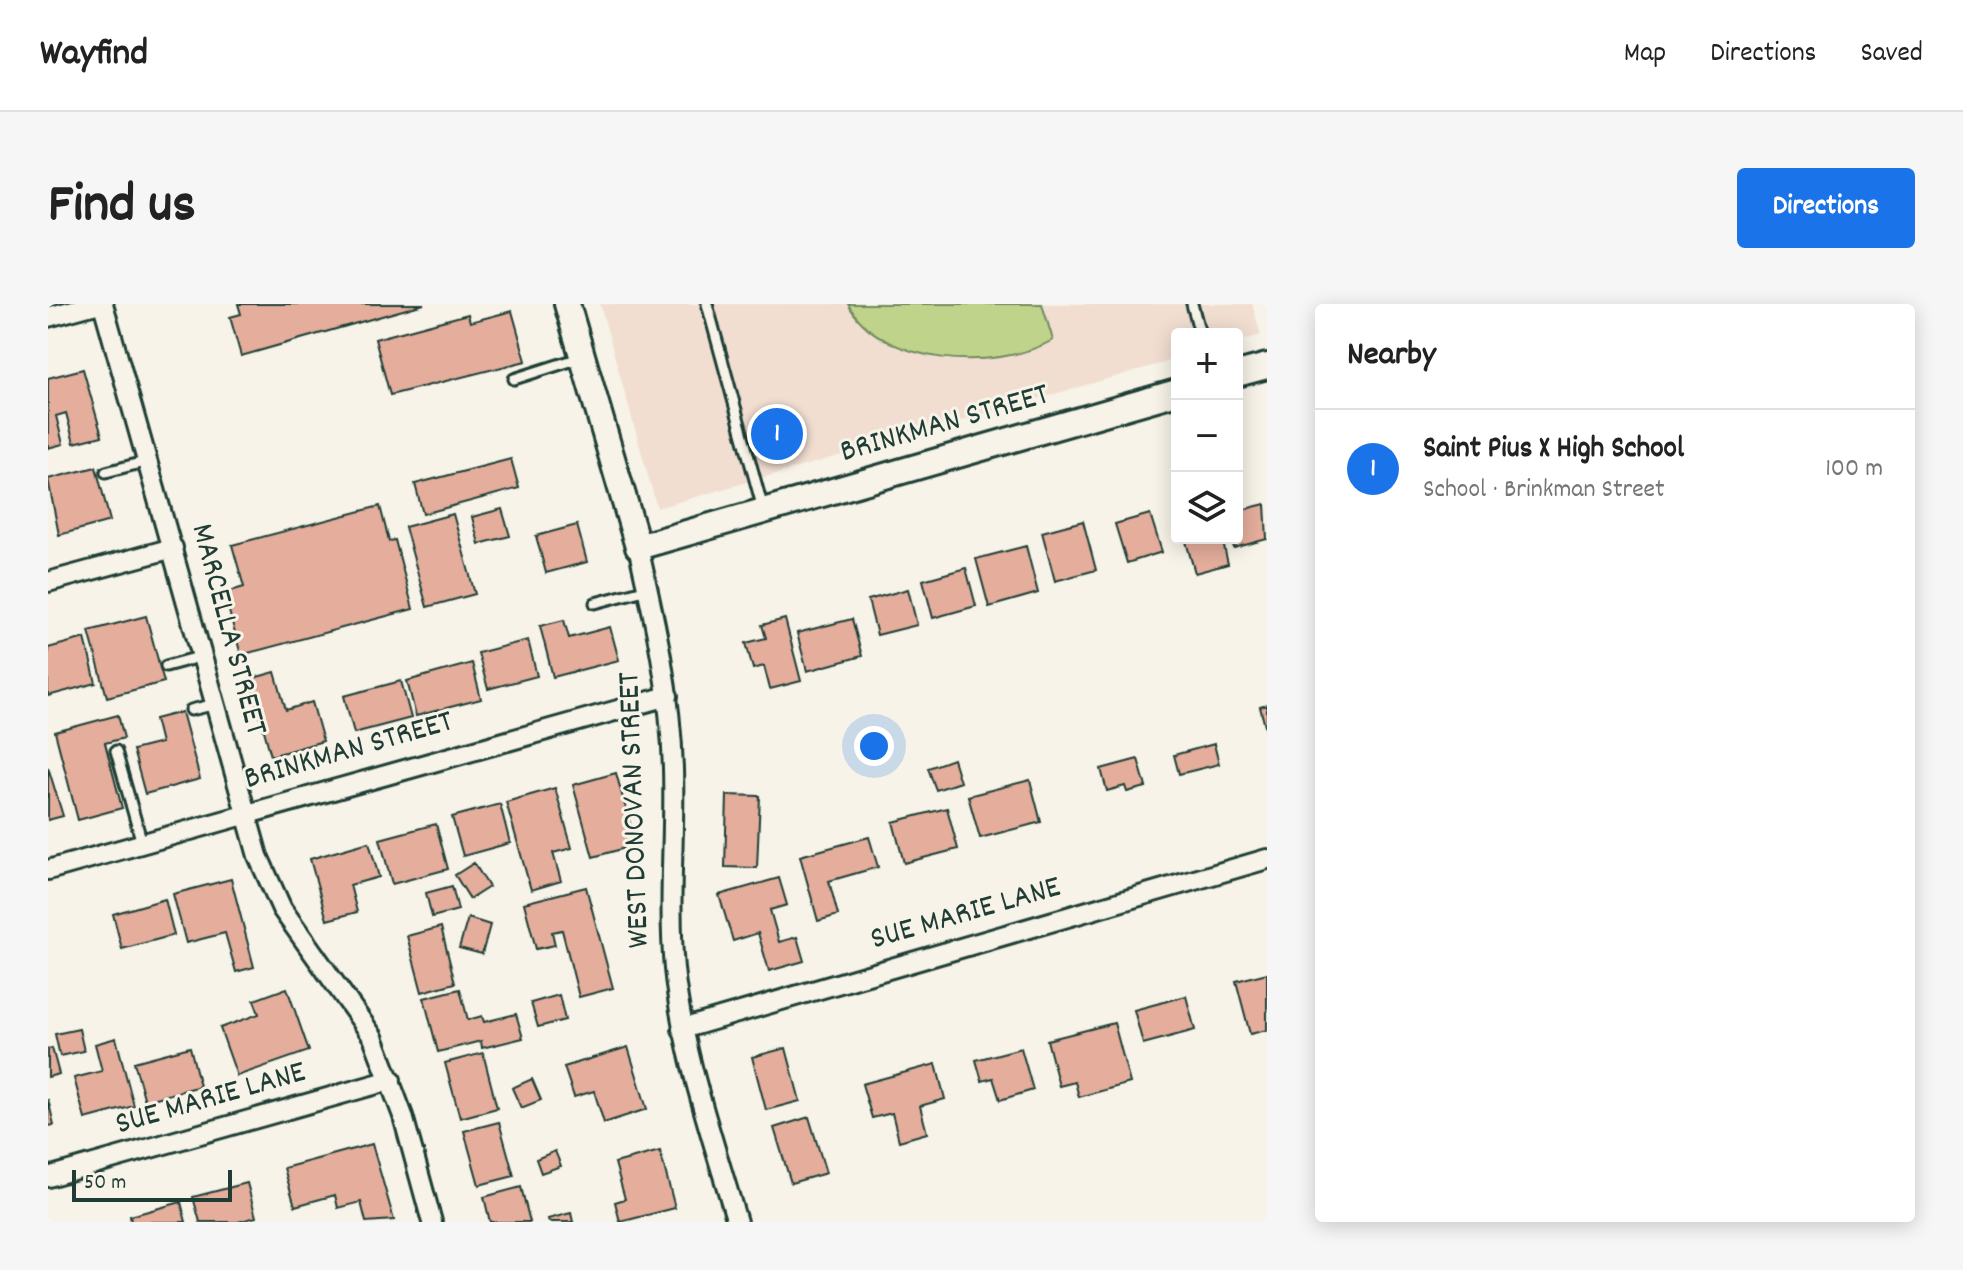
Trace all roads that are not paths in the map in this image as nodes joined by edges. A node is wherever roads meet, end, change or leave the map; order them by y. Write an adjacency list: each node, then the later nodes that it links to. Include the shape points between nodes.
1 (96, 304): 6 (street)
2 (103, 304): 13 (street, MARCELLA STREET)
3 (567, 304): 8 (street, WEST DONOVAN STREET)
4 (707, 304): 15 (lane)
5 (1192, 304): 7 (lane)
6 (48, 317)
7 (1198, 328)
8 (583, 357): 11 (lane); 16 (street, WEST DONOVAN STREET)
9 (1267, 366): 10 (street)
10 (1243, 372)
11 (514, 379)
12 (1171, 394): 15 (street, BRINKMAN STREET)
13 (148, 461): 14 (lane); 17 (street, MARCELLA STREET)
14 (106, 472)
15 (764, 511): 16 (street, BRINKMAN STREET)
16 (638, 547): 19 (street, WEST DONOVAN STREET)
17 (173, 548): 18 (street); 21 (street, MARCELLA STREET)
18 (48, 582)
19 (648, 589): 20 (lane); 23 (street, WEST DONOVAN STREET)
20 (595, 603)
21 (203, 656): 22 (lane); 24 (street, MARCELLA STREET)
22 (166, 666)
23 (668, 696): 27 (street, BRINKMAN STREET); 31 (street, WEST DONOVAN STREET, via 674,967)
24 (216, 704): 25 (lane); 27 (street, MARCELLA STREET)
25 (191, 710)
26 (116, 751): 28 (lane)
27 (246, 814): 28 (street, BRINKMAN STREET); 32 (street, MARCELLA STREET, via 282,909 373,1037)
28 (142, 843): 30 (street, BRINKMAN STREET)
29 (1267, 859): 31 (street, SUE MARIE LANE)
30 (48, 870)
31 (682, 1029): 35 (street, WEST DONOVAN STREET)
32 (391, 1080): 33 (street, SUE MARIE LANE); 34 (street, MARCELLA STREET)
33 (48, 1177)
34 (432, 1222)
35 (737, 1222)

